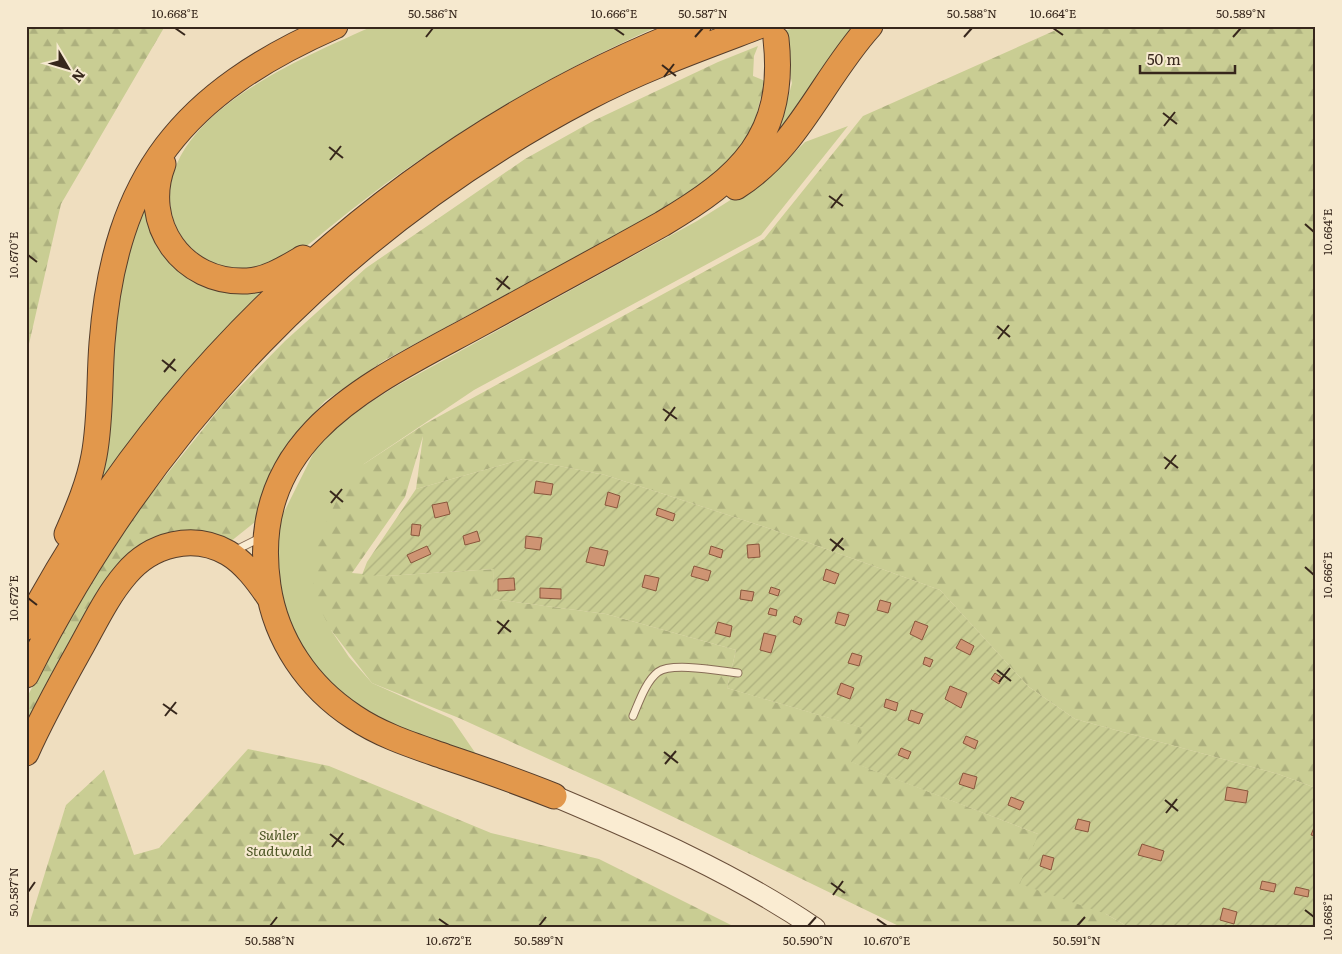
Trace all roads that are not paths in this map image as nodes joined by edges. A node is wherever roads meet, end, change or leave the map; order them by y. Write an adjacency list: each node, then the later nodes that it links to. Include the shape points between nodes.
1 (335, 26): 5 (highway, via 247,71 205,104)
2 (698, 26): 7 (highway, via 626,56 510,118 436,165)
3 (870, 26): 6 (highway, via 792,137 770,161 734,188)
4 (758, 33): 6 (highway, via 778,69 777,93 758,144 726,182); 14 (highway, via 651,67 521,135 399,218 322,281 217,387 159,458 85,569)
5 (176, 135): 7 (highway, via 160,172 155,206 162,229 175,250 201,272 235,281 262,278); 11 (highway, via 145,177 119,239 109,281 94,456 77,510)
6 (662, 224): 8 (highway, via 402,366 340,406 312,432 292,460 278,487)
7 (342, 236): 12 (highway, via 251,319 198,376 140,448 86,525)
8 (266, 535): 9 (lane); 10 (highway, via 265,564)
9 (229, 554): 10 (highway, via 248,570); 16 (highway, via 202,543 174,544 154,550 134,565 94,625)
10 (270, 598): 17 (highway, via 283,637 296,661 316,686 347,712 402,741)
11 (26, 623)
12 (26, 627)
13 (738, 673): 15 (lane, via 676,667 658,672 646,688)
14 (26, 675)
15 (633, 716)
16 (26, 753)
17 (554, 796): 18 (main road, via 708,865)
18 (815, 928)

